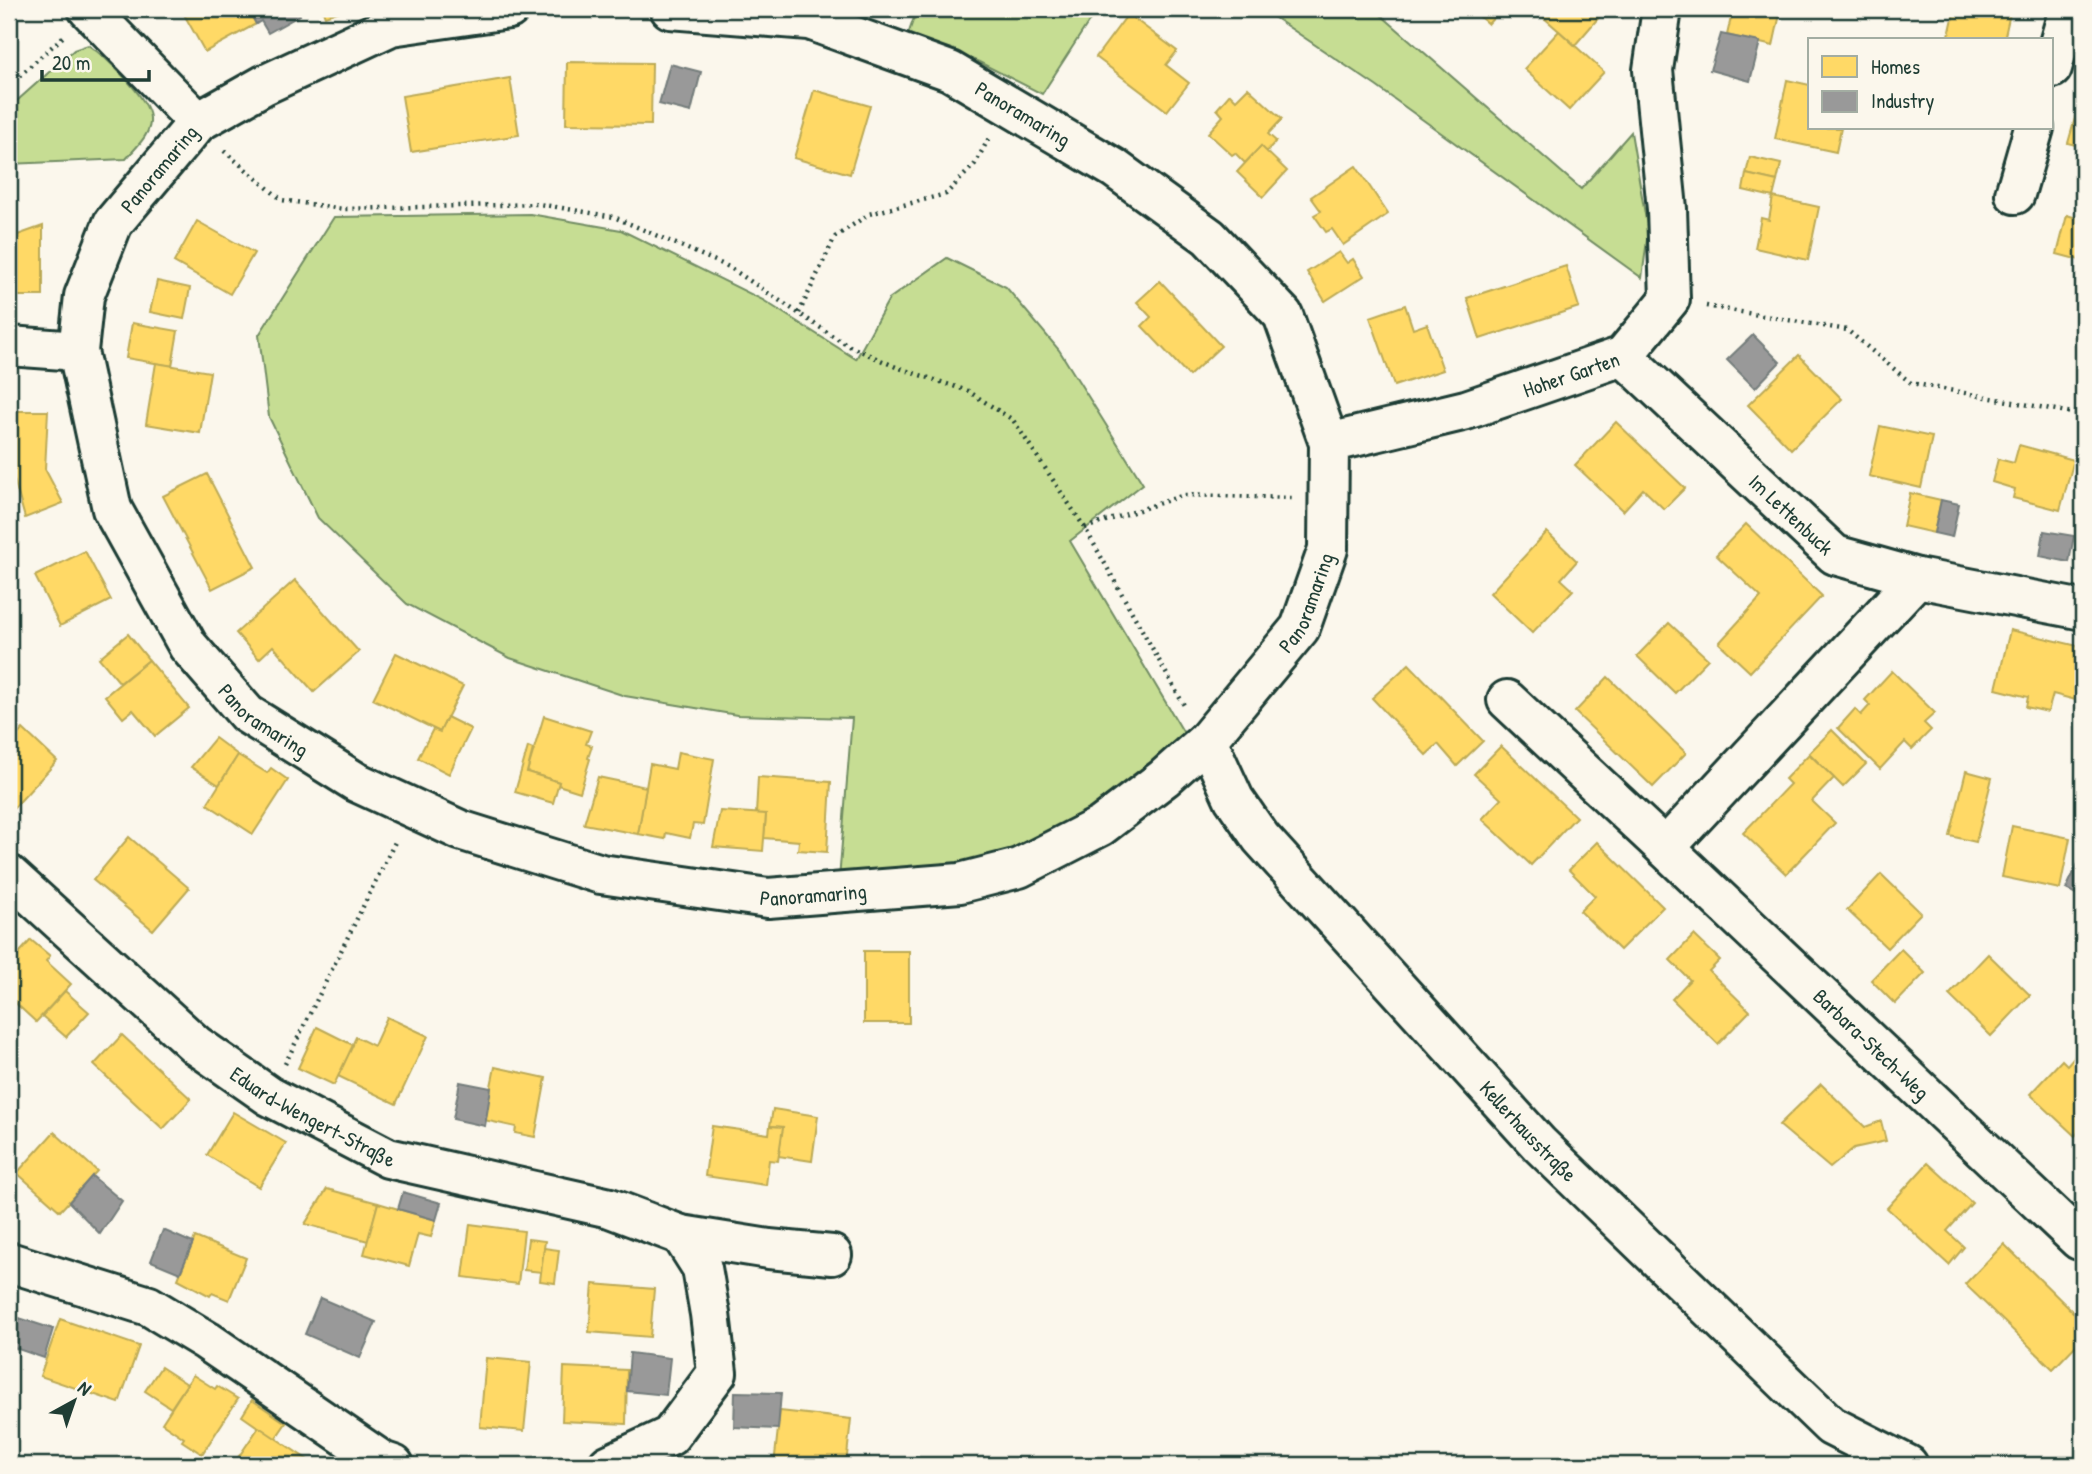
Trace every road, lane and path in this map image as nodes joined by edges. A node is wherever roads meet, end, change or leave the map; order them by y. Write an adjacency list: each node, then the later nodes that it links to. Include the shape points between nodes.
1 (509, 9): 9 (street, Panoramaring, via 391,26 264,85)
2 (670, 9): 8 (street, Panoramaring, via 809,20 950,71)
3 (1662, 9): 12 (street, via 1653,71 1668,209)
4 (2069, 9): 6 (street)
5 (90, 10): 7 (path); 9 (street)
6 (2054, 61)
7 (9, 85)
8 (1005, 104): 13 (path, via 975,164 946,194 869,214 835,236); 18 (street, Panoramaring, via 1114,168 1209,237 1283,315)
9 (198, 122): 13 (path, via 229,157 282,200 343,209 539,204 614,217 729,267); 15 (street, Panoramaring, via 113,223 84,296)
10 (2033, 130): 11 (street)
11 (2015, 194)
12 (1670, 299): 16 (street, Hoher Garten); 17 (path, via 1847,330 1911,383)
13 (799, 313): 20 (path, via 845,344 968,391 1013,420)
14 (9, 346): 15 (street)
15 (78, 351): 25 (street, Panoramaring, via 112,509 188,646 247,714 356,782)
16 (1622, 356): 18 (street, Hoher Garten, via 1466,410); 21 (street, Im Lettenbuck, via 1835,555)
17 (2083, 415)
18 (1329, 443): 19 (street, Panoramaring)
19 (1328, 492): 20 (path, via 1292,499 1184,495); 24 (street, Panoramaring, via 1328,549 1300,628)
20 (1085, 528): 24 (path)
21 (1916, 578): 22 (street, Im Lettenbuck); 26 (street)
22 (2083, 610)
23 (1507, 700): 26 (street, Barbara-Stech-Weg)
24 (1207, 740): 25 (street, Panoramaring, via 1101,826 1020,868 960,883 768,898 601,874 460,830); 35 (street, Kellerhausstraße, via 1234,799 1261,838 1539,1144 1831,1426)
25 (412, 808): 28 (path)
26 (1665, 848): 29 (street, Barbara-Stech-Weg)
27 (9, 875): 28 (street, Eduard-Wengert-Straße, via 196,1045)
28 (269, 1096): 30 (street, Eduard-Wengert-Straße, via 388,1158 610,1208)
29 (2082, 1235)
30 (681, 1236): 31 (street, Eduard-Wengert-Straße); 34 (street, via 702,1268 717,1373 670,1436)
31 (832, 1255)
32 (9, 1262): 33 (street, via 149,1306)
33 (394, 1465)
34 (608, 1465)
35 (1908, 1465)

